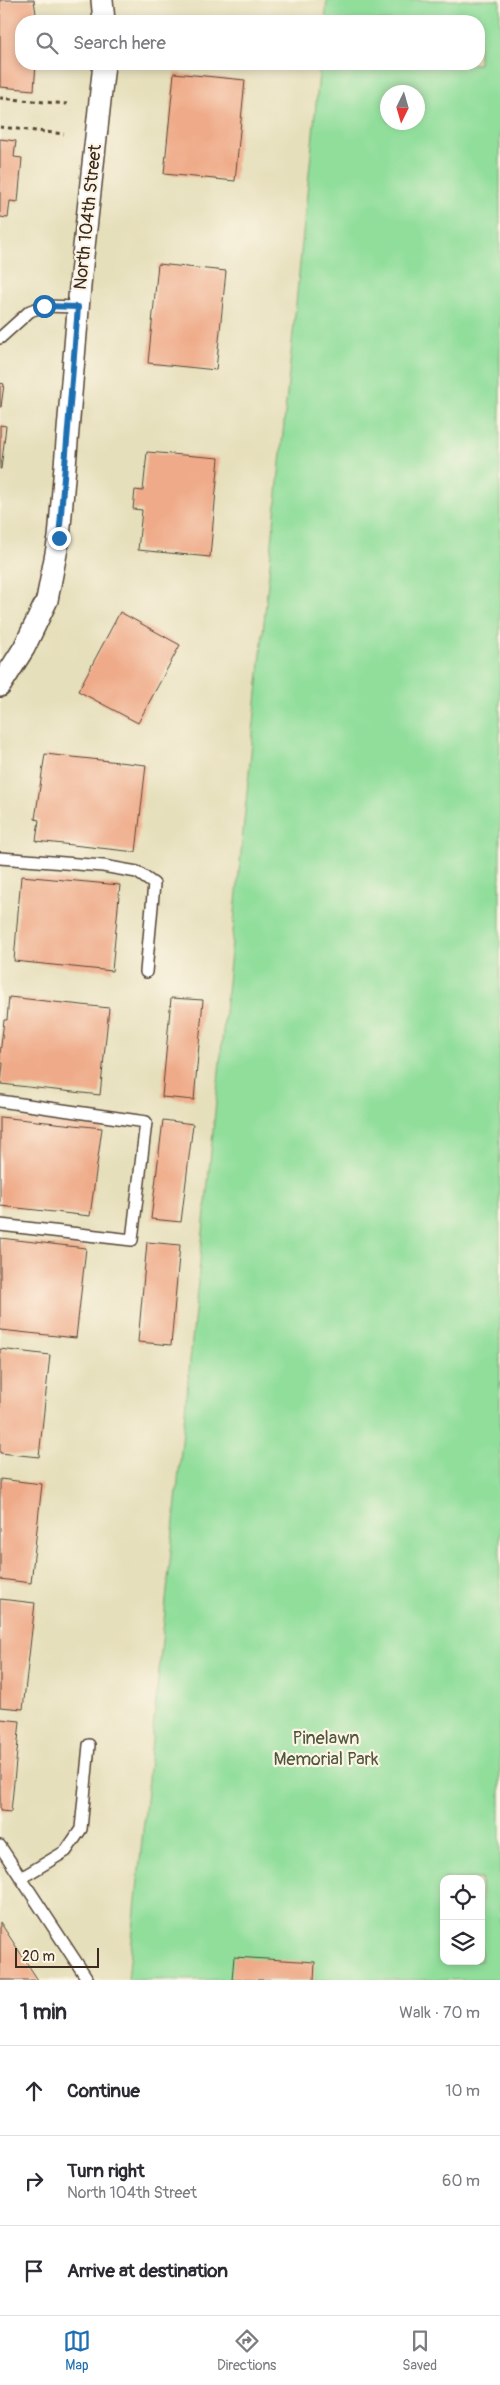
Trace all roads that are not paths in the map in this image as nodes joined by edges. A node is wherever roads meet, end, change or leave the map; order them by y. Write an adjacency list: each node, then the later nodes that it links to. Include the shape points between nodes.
1 (102, 0): 2 (street)
2 (103, 15)
3 (103, 70): 4 (street, North 104th Street)
4 (78, 307): 5 (lane, via 44,306 30,311); 6 (street, North 104th Street, via 59,538 47,600 24,648)
5 (0, 338)
6 (0, 686)
7 (0, 858): 8 (lane, via 103,866 137,872 154,884)
8 (146, 972)
9 (0, 1102): 10 (lane, via 146,1122 132,1240)
10 (0, 1225)
11 (89, 1745): 13 (lane, via 82,1829 66,1851)
12 (0, 1846): 13 (lane)
13 (21, 1878): 14 (lane)
14 (88, 1980)

